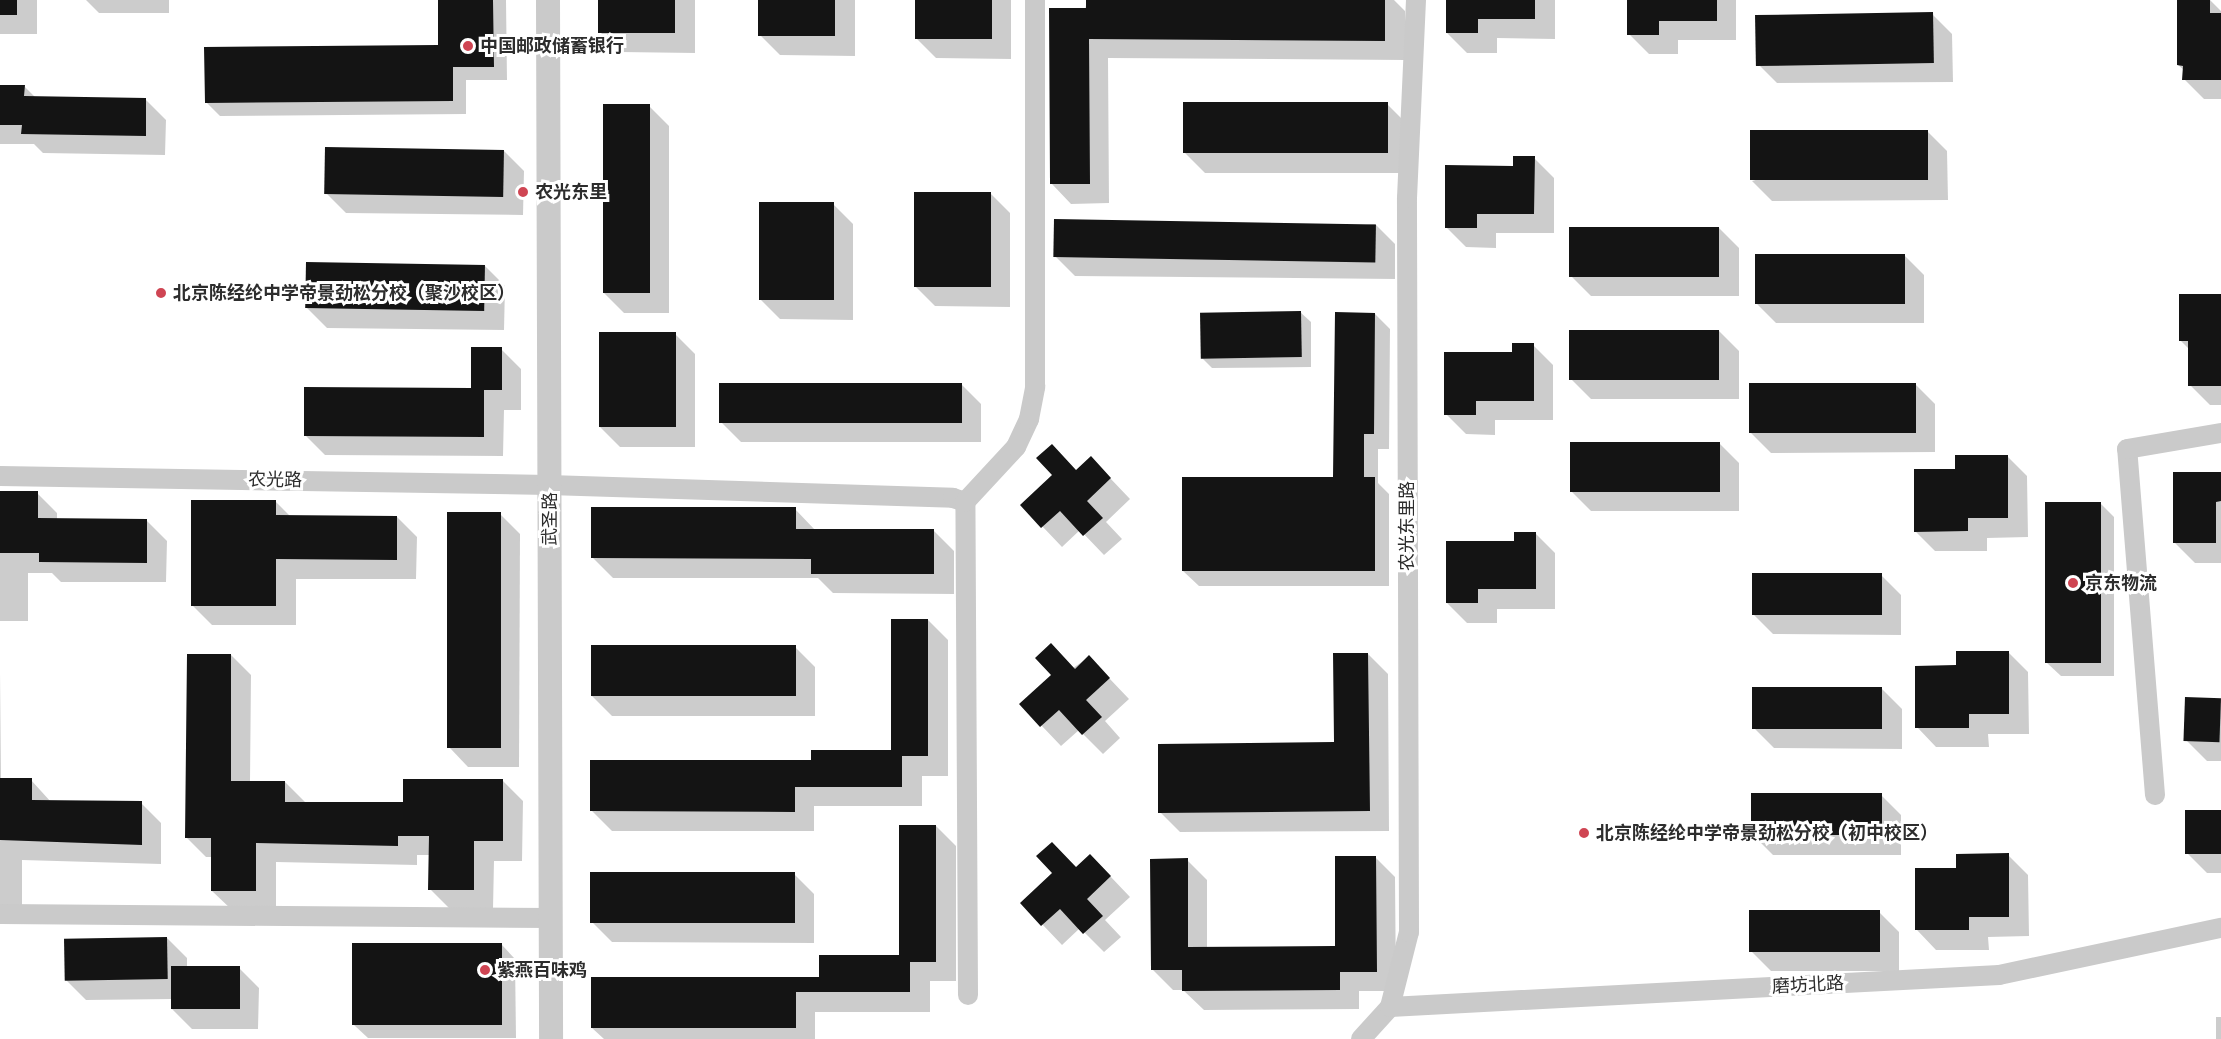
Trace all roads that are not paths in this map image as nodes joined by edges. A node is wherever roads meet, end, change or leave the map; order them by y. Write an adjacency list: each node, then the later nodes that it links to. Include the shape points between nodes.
1 (548, 0): 6 (street, 武圣路)
2 (1035, 0): 7 (street, via 1035,387 1029,419 1016,447)
3 (1416, 0): 13 (street, 农光东里路, via 1407,198 1408,932)
4 (2221, 433): 8 (street, via 2127,449)
5 (0, 476): 6 (street, 农光路)
6 (549, 485): 7 (street, 农光路, via 953,498); 10 (street, 武圣路)
7 (965, 502): 12 (street)
8 (2155, 795)
9 (0, 914): 10 (street)
10 (551, 918): 14 (street, 武圣路)
11 (2221, 928): 13 (street, 磨坊北路, via 1999,975)
12 (968, 995)
13 (1390, 1007): 15 (street, 农光东里路)
14 (551, 1039)
15 (1361, 1039)

